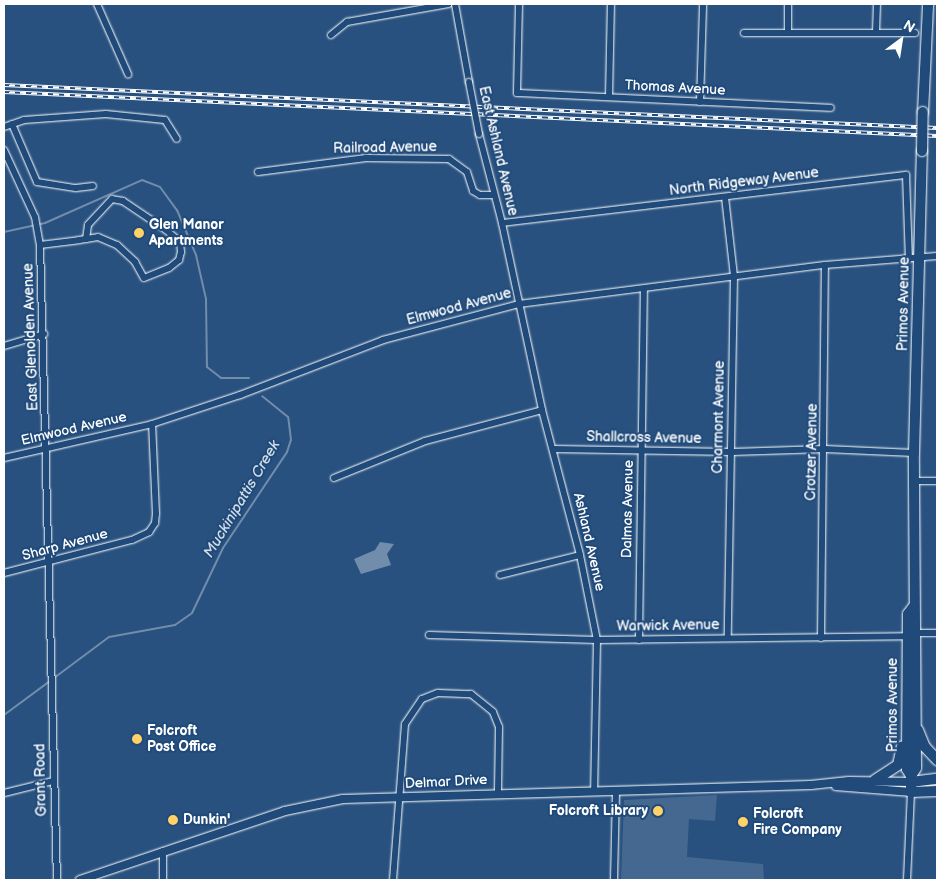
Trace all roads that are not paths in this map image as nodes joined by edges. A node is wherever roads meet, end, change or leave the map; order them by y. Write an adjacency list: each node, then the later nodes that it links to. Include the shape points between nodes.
1 (99, 4): 15 (street)
2 (448, 4): 14 (street, via 347,22)
3 (455, 4): 25 (street, East Ashland Avenue, bridge)
4 (520, 4): 16 (street, Thomas Avenue, via 517,93)
5 (611, 4): 16 (street)
6 (703, 4): 17 (street)
7 (788, 4): 10 (street)
8 (877, 4): 11 (street)
9 (928, 4): 31 (main road, Primos Avenue, bridge)
10 (788, 32): 11 (street); 12 (street)
11 (876, 32): 13 (street)
12 (744, 33)
13 (915, 33)
14 (331, 35)
15 (128, 74)
16 (609, 97): 17 (street, Thomas Avenue)
17 (700, 102): 18 (street, Thomas Avenue)
18 (831, 108)
19 (12, 124): 20 (street); 21 (street, via 24,120 106,114 165,120); 24 (street, via 37,182 76,188)
20 (4, 127)
21 (177, 139)
22 (4, 150): 29 (street, East Glenolden Avenue, via 30,206)
23 (258, 172): 25 (street, Railroad Avenue, via 366,158 449,159 467,172 473,191 480,195)
24 (93, 186)
25 (494, 195): 27 (street, East Ashland Avenue)
26 (726, 197): 27 (street, North Ridgeway Avenue); 31 (street, North Ridgeway Avenue, via 906,175); 33 (street, Charmont Avenue)
27 (502, 223): 35 (street, East Ashland Avenue)
28 (86, 239): 28 (street, via 98,237 117,245 135,262 144,278 169,268 180,260 182,252 180,242 152,220 123,201 112,199 88,225); 29 (street)
29 (40, 244): 36 (street, East Glenolden Avenue)
30 (937, 256): 31 (street, Elmwood Avenue)
31 (914, 258): 32 (street, Elmwood Avenue); 45 (main road, Primos Avenue)
32 (825, 265): 33 (street, Elmwood Avenue); 43 (street, Crotzer Avenue)
33 (734, 276): 34 (street, Elmwood Avenue); 44 (street, Charmont Avenue)
34 (644, 290): 35 (street, Elmwood Avenue); 41 (street, Dalmas Avenue)
35 (519, 304): 38 (street, Ashland Avenue); 39 (street, Elmwood Avenue, via 383,340 240,395)
36 (44, 334): 37 (street); 40 (street, East Glenolden Avenue)
37 (4, 346)
38 (542, 410): 42 (street, Ashland Avenue); 47 (street, via 425,441)
39 (152, 424): 40 (street, Elmwood Avenue); 51 (street, Sharp Avenue, via 155,523 149,532 132,540)
40 (47, 447): 46 (street, Elmwood Avenue); 51 (street, East Glenolden Avenue)
41 (642, 448): 42 (street, Shallcross Avenue); 44 (street, Shallcross Avenue); 60 (street, Dalmas Avenue)
42 (554, 449): 50 (street, Ashland Avenue)
43 (825, 449): 44 (street, Shallcross Avenue); 45 (street, Shallcross Avenue); 58 (street, Crotzer Avenue)
44 (732, 452): 57 (street, Charmont Avenue)
45 (914, 453): 48 (main road, Primos Avenue)
46 (4, 458)
47 (334, 478)
48 (915, 481): 49 (street); 55 (main road, Primos Avenue, via 914,606 908,614)
49 (937, 481)
50 (580, 555): 53 (street); 59 (street, Ashland Avenue)
51 (48, 563): 52 (street, Sharp Avenue); 61 (street, East Glenolden Avenue)
52 (4, 573)
53 (500, 575)
54 (937, 633): 55 (street, Warwick Avenue)
55 (912, 634): 58 (street, Warwick Avenue); 62 (main road, Primos Avenue)
56 (429, 635): 59 (street, Warwick Avenue)
57 (728, 637): 58 (street, Warwick Avenue); 60 (street, Warwick Avenue)
58 (821, 638)
59 (597, 640): 60 (street, Warwick Avenue); 70 (street, Ashland Avenue)
60 (638, 640)
61 (52, 680): 66 (street, Grant Road)
62 (911, 725): 63 (main road); 65 (main road, via 898,765); 67 (main road, Primos Avenue, via 907,769)
63 (937, 760)
64 (937, 779): 67 (main road)
65 (875, 780): 67 (street, Delmar Drive); 68 (street, Delmar Drive)
66 (53, 781): 73 (street); 76 (street, Grant Road)
67 (911, 783): 68 (street, Delmar Drive); 71 (main road); 81 (street, Primos Avenue)
68 (826, 784): 69 (street, Delmar Drive)
69 (616, 790): 70 (street, Delmar Drive); 80 (street)
70 (594, 791): 72 (street, Delmar Drive)
71 (937, 791)
72 (498, 792): 74 (street, Delmar Drive); 74 (street, via 499,727 493,712 471,694 438,693 422,699 405,724)
73 (4, 793)
74 (397, 797): 75 (street, Delmar Drive, via 318,802); 79 (street)
75 (163, 852): 77 (street, Delmar Drive); 78 (street)
76 (56, 880)
77 (80, 880)
78 (163, 880)
79 (393, 880)
80 (614, 880)
81 (907, 880)

